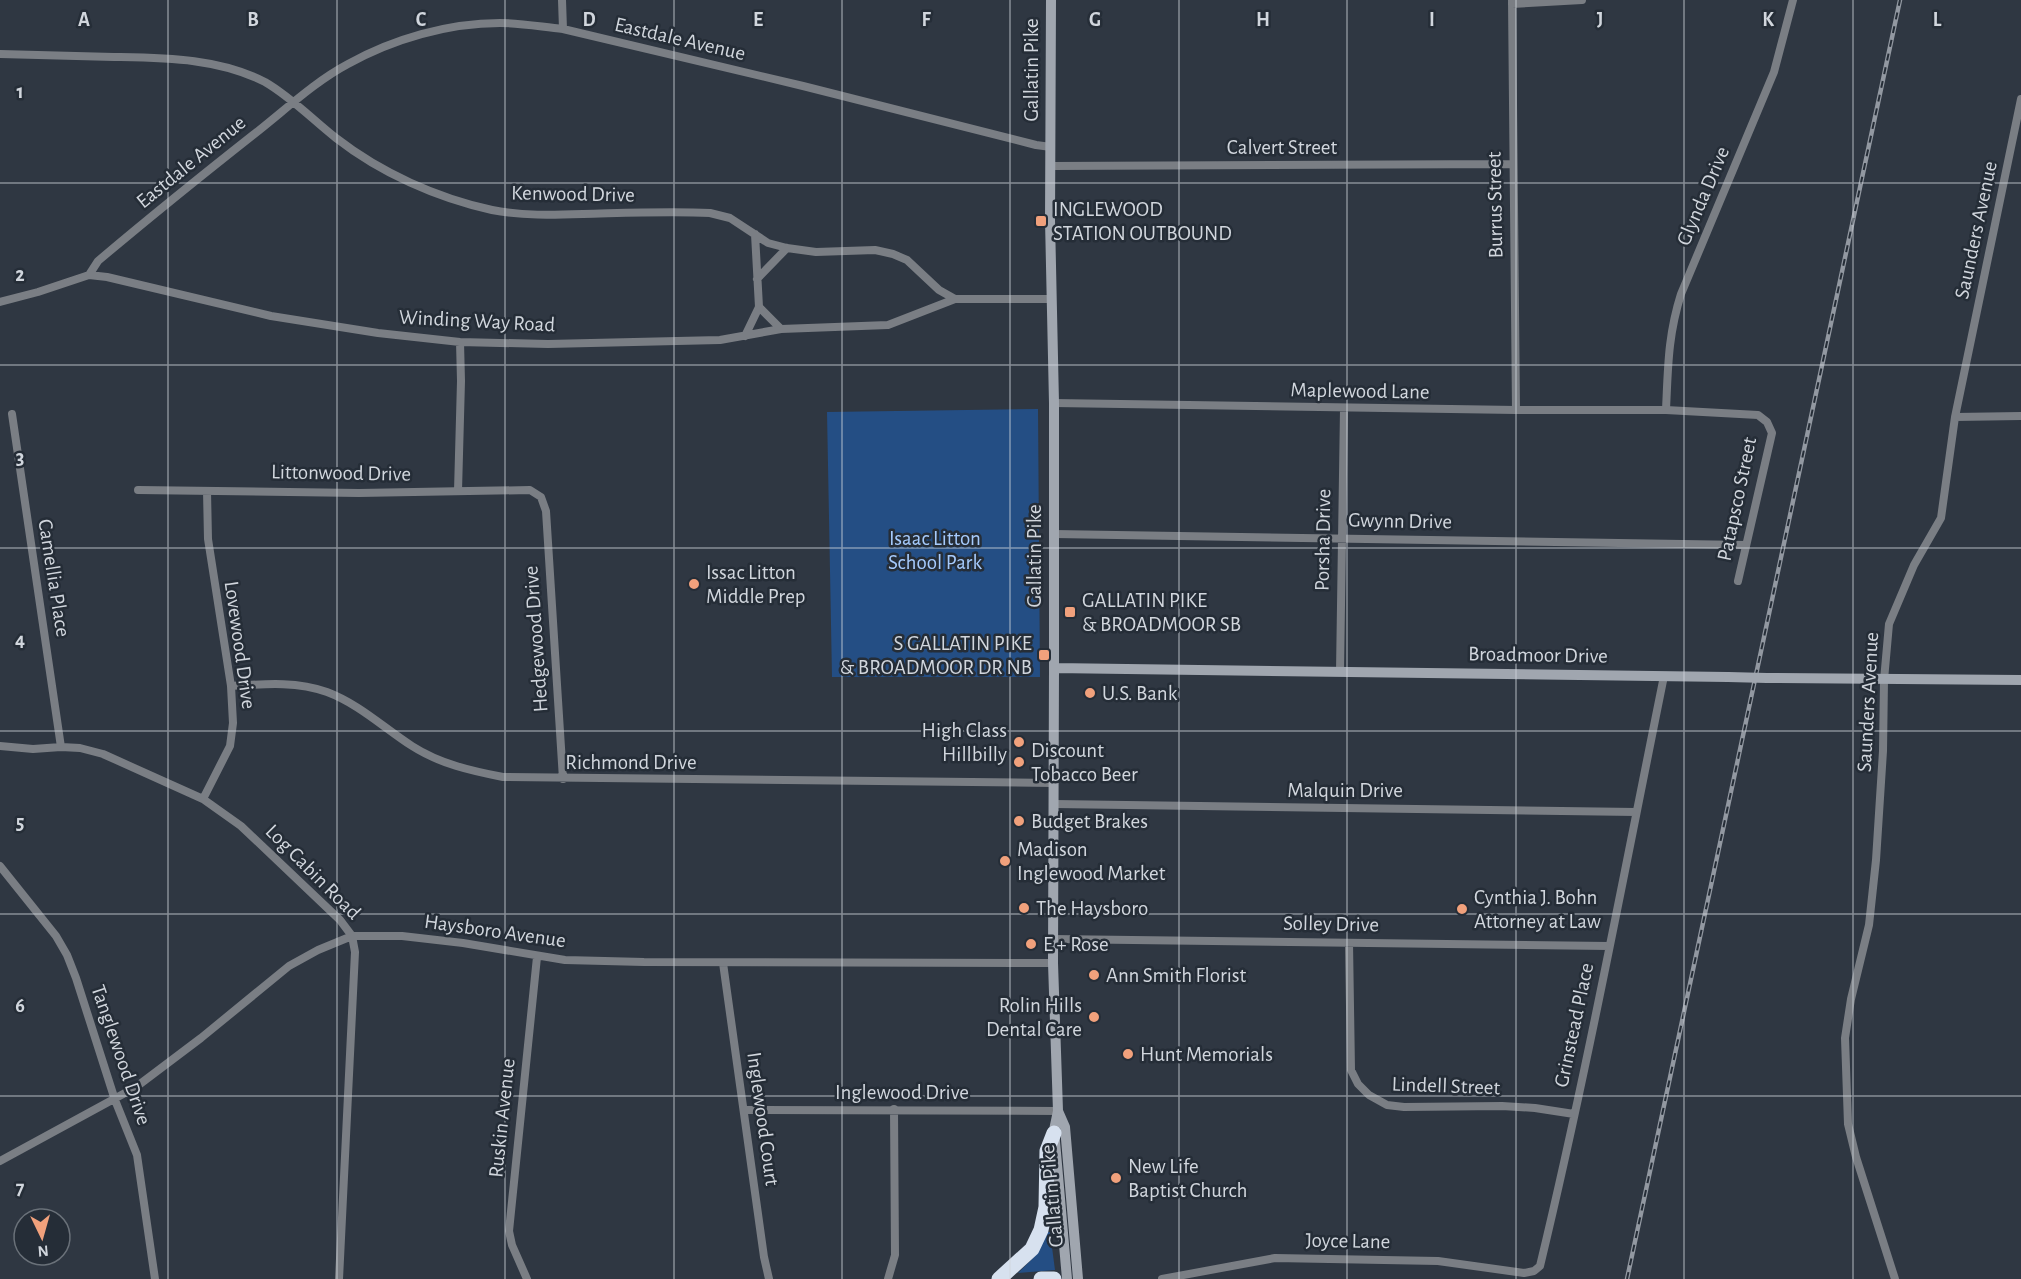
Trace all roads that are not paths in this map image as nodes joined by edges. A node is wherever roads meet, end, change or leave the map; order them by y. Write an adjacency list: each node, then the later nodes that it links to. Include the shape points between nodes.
1 (562, 0): 6 (street)
2 (1051, 0): 10 (main road, Gallatin Pike)
3 (1582, 0): 5 (street)
4 (1793, 0): 27 (street, Glynda Drive, via 1774,72 1673,321)
5 (1512, 2): 11 (street, Burrus Street)
6 (563, 29): 9 (street, Eastdale Avenue, via 499,23 416,36 346,65); 10 (street, Eastdale Avenue)
7 (0, 54): 9 (street, Kenwood Drive, via 203,62 265,83)
8 (2021, 99): 30 (street, Saunders Avenue)
9 (294, 103): 13 (street, Kenwood Drive, via 336,139 379,166 422,187 493,210 557,215 710,213 730,218); 15 (street, Eastdale Avenue, via 98,261)
10 (1051, 147): 12 (main road, Gallatin Pike)
11 (1512, 164): 12 (street, Calvert Street); 26 (street, Burrus Street)
12 (1052, 166): 18 (main road, Gallatin Pike)
13 (755, 234): 14 (street, Kenwood Drive, via 768,243); 16 (street)
14 (787, 248): 16 (street); 17 (street, Kenwood Drive, via 893,254 907,260 939,290)
15 (89, 275): 19 (street, Winding Way Road); 23 (street, Winding Way Road, via 271,316)
16 (757, 279): 20 (street)
17 (955, 299): 18 (street); 21 (street, Winding Way Road, via 888,325)
18 (1052, 299): 24 (main road, Gallatin Pike)
19 (0, 302)
20 (759, 307): 21 (street); 22 (street)
21 (781, 329): 22 (street, Winding Way Road)
22 (745, 336): 23 (street, Winding Way Road, via 694,342)
23 (460, 342): 33 (street)
24 (1054, 403): 25 (street, Maplewood Lane); 35 (main road, Gallatin Pike)
25 (1344, 409): 26 (street, Maplewood Lane); 36 (street, Porsha Drive)
26 (1516, 410): 27 (street, Maplewood Lane)
27 (1666, 410): 37 (street, Patapsco Street, via 1743,412 1758,414 1767,422 1772,433)
28 (12, 414): 46 (street, Camellia Place)
29 (2021, 416): 30 (street)
30 (1955, 417): 42 (street, Saunders Avenue, via 1941,518 1914,565 1889,624)
31 (138, 490): 32 (street, Littonwood Drive)
32 (207, 491): 33 (street, Littonwood Drive); 44 (street, Lovewood Drive, via 207,539)
33 (458, 491): 34 (street, Littonwood Drive, via 530,490)
34 (541, 497): 47 (street, Hedgewood Drive, via 546,511)
35 (1054, 534): 36 (street, Gwynn Drive); 39 (main road, Gallatin Pike)
36 (1341, 538): 37 (street, Gwynn Drive); 40 (street, Porsha Drive)
37 (1746, 545): 38 (street, Patapsco Street)
38 (1738, 581)
39 (1054, 668): 40 (main road, Broadmoor Drive); 48 (main road, Gallatin Pike)
40 (1340, 671): 41 (main road, Broadmoor Drive)
41 (1664, 676): 42 (main road, Broadmoor Drive, bridge); 51 (street, Grinstead Place)
42 (1884, 680): 43 (main road, Broadmoor Drive); 79 (street, Saunders Avenue, via 1876,860 1869,925 1845,1038 1845,1074 1848,1124)
43 (2021, 680)
44 (231, 686): 47 (street, Richmond Drive, via 297,685 327,693 357,707 415,748 444,762 503,777); 49 (street, Lovewood Drive, via 230,746)
45 (0, 746): 46 (street, Log Cabin Road)
46 (61, 747): 49 (street, Log Cabin Road, via 103,754)
47 (563, 779): 48 (street, Richmond Drive)
48 (1053, 783): 50 (main road, Gallatin Pike)
49 (203, 799): 53 (street, Log Cabin Road, via 280,861)
50 (1054, 804): 51 (street, Malquin Drive); 54 (main road, Gallatin Pike)
51 (1636, 812): 56 (street, Grinstead Place)
52 (0, 866): 60 (street, Tanglewood Drive, via 67,955)
53 (352, 936): 57 (street, Haysboro Avenue, via 402,936); 60 (street, Haysboro Avenue, via 289,966 159,1072); 69 (street, Log Cabin Road, via 356,952)
54 (1053, 939): 55 (street, Solley Drive); 59 (main road, Gallatin Pike)
55 (1349, 942): 56 (street, Solley Drive); 64 (street, Lindell Street, via 1351,1070 1369,1095 1386,1105 1404,1107 1502,1106)
56 (1609, 946): 64 (street, Grinstead Place)
57 (537, 957): 58 (street, Haysboro Avenue); 70 (street, Ruskin Avenue, via 508,1231)
58 (723, 963): 59 (street, Haysboro Avenue); 62 (street, Inglewood Court)
59 (1053, 963): 63 (main road, Gallatin Pike)
60 (115, 1100): 66 (street, Haysboro Avenue); 68 (street, Tanglewood Drive, via 137,1155)
61 (894, 1109): 62 (street, Inglewood Drive); 63 (street, Inglewood Drive); 72 (street, via 895,1255)
62 (745, 1110): 71 (street, Inglewood Court)
63 (1058, 1111): 65 (main road, Gallatin Pike); 77 (main road, Gallatin Pike, via 1065,1127)
64 (1574, 1114): 67 (street, Grinstead Place, via 1540,1266)
65 (1054, 1133): 73 (highway, via 1047,1151 1046,1207 1041,1230 1032,1249); 76 (main road, Gallatin Pike)
66 (0, 1161)
67 (1534, 1271): 78 (street, Joyce Lane, via 1524,1273 1438,1261 1275,1258)
68 (155, 1279)
69 (339, 1279)
70 (526, 1279)
71 (770, 1279)
72 (888, 1279)
73 (999, 1279)
74 (1041, 1279): 75 (highway)
75 (1054, 1279)
76 (1067, 1279)
77 (1078, 1279)
78 (1162, 1279)
79 (1895, 1279)

